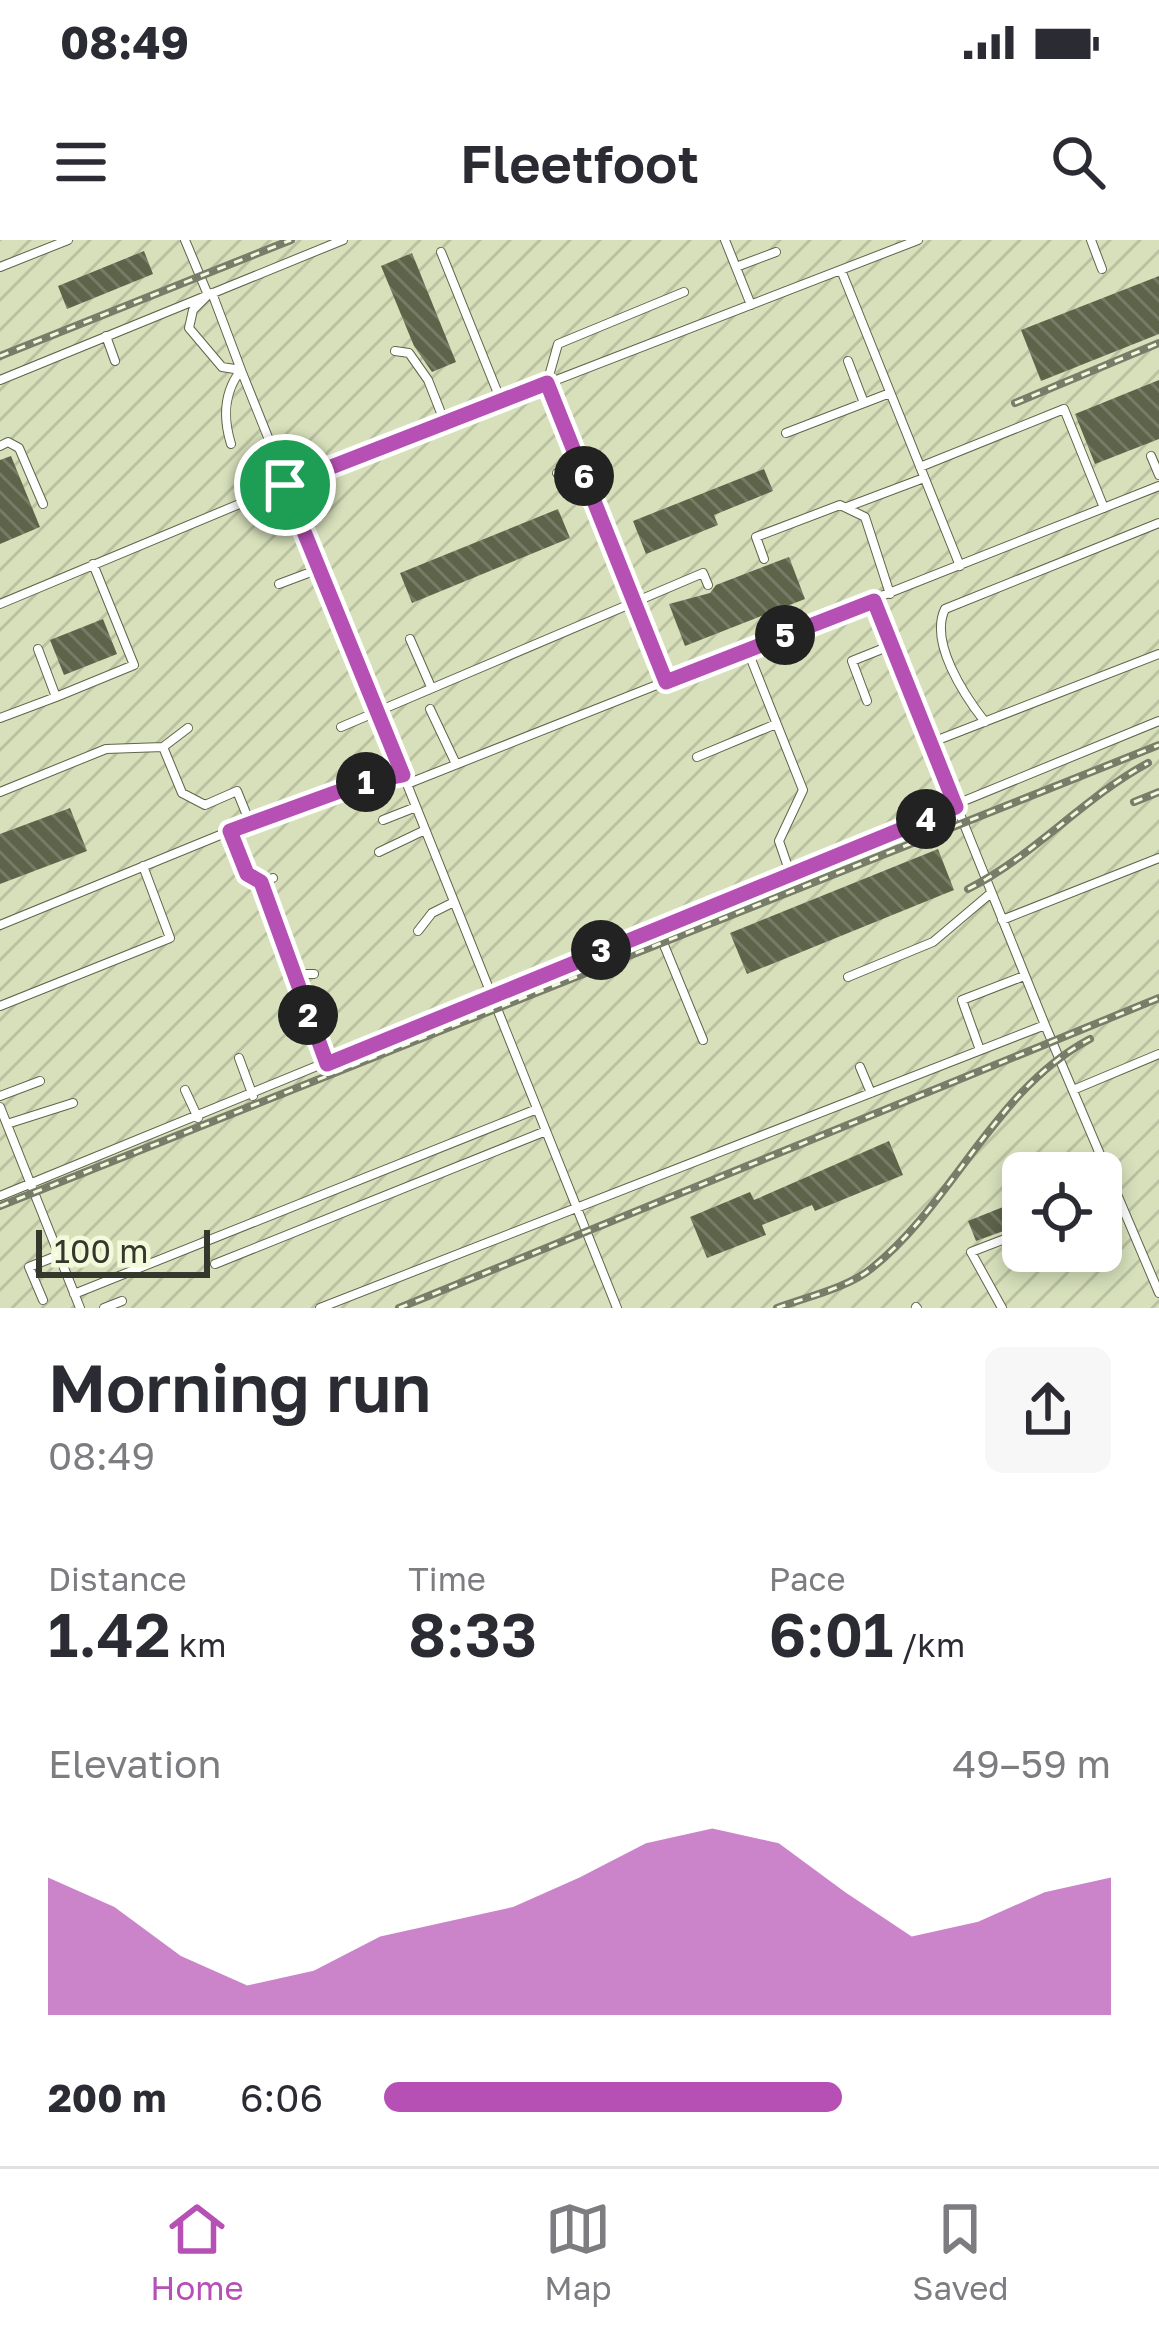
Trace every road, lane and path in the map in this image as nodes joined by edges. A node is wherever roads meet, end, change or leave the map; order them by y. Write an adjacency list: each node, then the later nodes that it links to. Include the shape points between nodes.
1 (68, 240): 9 (lane)
2 (185, 240): 14 (lane)
3 (343, 240): 14 (lane)
4 (725, 240): 10 (lane)
5 (918, 240): 12 (lane)
6 (1091, 240): 11 (lane)
7 (441, 252): 24 (lane)
8 (776, 252): 10 (lane)
9 (0, 267)
10 (736, 267): 15 (lane)
11 (1102, 269)
12 (841, 270): 15 (lane); 23 (lane)
13 (684, 292): 22 (lane, via 558,344)
14 (210, 294): 16 (lane); 20 (lane); 20 (lane, via 193,310 189,328 222,367)
15 (751, 305): 22 (lane)
16 (106, 337): 18 (lane); 21 (lane)
17 (395, 351): 26 (lane, via 409,353)
18 (115, 361)
19 (848, 361): 25 (lane)
20 (242, 370): 28 (lane, via 227,402); 36 (lane)
21 (0, 380)
22 (547, 383): 24 (lane); 31 (lane)
23 (890, 392): 25 (lane); 32 (lane)
24 (501, 401): 26 (lane)
25 (864, 403): 27 (lane)
26 (445, 423): 36 (lane)
27 (786, 433)
28 (231, 445)
29 (0, 446): 38 (lane, via 19,448)
30 (1151, 455): 34 (lane)
31 (579, 465): 33 (lane); 49 (lane)
32 (920, 467): 35 (lane); 40 (lane, via 1064,409)
33 (557, 473)
34 (1159, 475)
35 (925, 478): 39 (lane); 44 (lane)
36 (285, 485): 43 (lane); 45 (lane)
37 (1159, 486): 40 (lane)
38 (43, 504)
39 (847, 507): 42 (lane, via 756,537); 48 (lane, via 865,517)
40 (1104, 508): 44 (lane)
41 (1159, 523): 65 (lane, via 945,609 939,626 946,647)
42 (764, 559)
43 (93, 564): 51 (lane); 59 (lane, via 134,665)
44 (960, 566): 48 (lane)
45 (319, 568): 46 (lane); 62 (lane)
46 (279, 584)
47 (708, 585): 49 (lane, via 704,573)
48 (890, 594): 50 (lane)
49 (633, 601): 57 (lane); 58 (lane)
50 (874, 601): 53 (lane); 55 (lane)
51 (0, 604)
52 (410, 639): 58 (lane)
53 (892, 645): 60 (lane, via 852,662); 69 (lane)
54 (38, 649): 59 (lane)
55 (747, 649): 57 (lane); 66 (lane)
56 (1159, 654): 65 (lane)
57 (666, 682): 72 (lane)
58 (431, 687): 62 (lane)
59 (56, 697): 63 (lane)
60 (867, 701)
61 (430, 709): 72 (lane)
62 (376, 711): 67 (lane); 73 (lane)
63 (0, 718)
64 (1159, 721): 76 (lane)
65 (985, 722): 69 (lane)
66 (776, 724): 71 (lane); 84 (lane, via 803,790 779,841)
67 (340, 727)
68 (188, 728): 70 (lane)
69 (930, 743): 76 (lane)
70 (163, 747): 74 (lane, via 106,749); 78 (lane, via 182,794 205,805 237,791)
71 (697, 757)
72 (456, 764): 73 (lane)
73 (405, 780): 75 (lane); 78 (lane, via 362,783)
74 (0, 792)
75 (416, 807): 77 (lane); 79 (lane)
76 (956, 807): 84 (lane); 87 (lane)
77 (383, 820)
78 (250, 823): 80 (lane)
79 (425, 830): 81 (lane); 88 (lane)
80 (230, 831): 83 (lane); 86 (lane, via 247,874)
81 (379, 852)
82 (1159, 858): 89 (lane)
83 (142, 866): 90 (lane); 98 (lane, via 170,938)
84 (790, 873): 91 (lane)
85 (273, 878): 86 (lane)
86 (261, 882): 93 (lane)
87 (991, 893): 89 (lane); 96 (lane, via 933,942)
88 (454, 902): 92 (lane); 97 (lane)
89 (1001, 920): 95 (lane)
90 (0, 925)
91 (657, 928): 97 (lane); 100 (lane)
92 (418, 931)
93 (292, 974): 94 (lane); 104 (lane)
94 (314, 974)
95 (1024, 976): 99 (lane); 101 (lane, via 962,1000)
96 (848, 977)
97 (491, 994): 104 (lane); 114 (lane)
98 (0, 1006)
99 (1045, 1025): 101 (lane); 108 (lane)
100 (703, 1040)
101 (980, 1050): 109 (lane)
102 (1159, 1054): 108 (lane)
103 (238, 1058): 111 (lane)
104 (327, 1064): 111 (lane)
105 (860, 1066): 109 (lane)
106 (40, 1081): 110 (lane)
107 (185, 1090): 115 (lane)
108 (1073, 1090): 118 (lane)
109 (871, 1093): 122 (lane)
110 (0, 1096)
111 (253, 1096): 115 (lane)
112 (73, 1102): 116 (lane)
113 (0, 1107): 116 (lane)
114 (537, 1109): 117 (lane); 127 (lane)
115 (198, 1118): 119 (lane)
116 (7, 1124): 119 (lane)
117 (546, 1131): 122 (lane); 125 (lane)
118 (1099, 1152)
119 (31, 1185): 120 (lane); 124 (lane)
120 (0, 1196)
121 (1122, 1206): 126 (lane)
122 (577, 1209): 132 (lane); 133 (lane)
123 (1002, 1240): 134 (lane, via 970,1252)
124 (59, 1255): 127 (lane); 128 (lane, via 29,1267)
125 (214, 1264)
126 (1159, 1292)
127 (74, 1294): 130 (lane)
128 (43, 1300)
129 (122, 1301): 131 (lane)
130 (80, 1308)
131 (104, 1308)
132 (320, 1308)
133 (617, 1308)
134 (1002, 1308)

